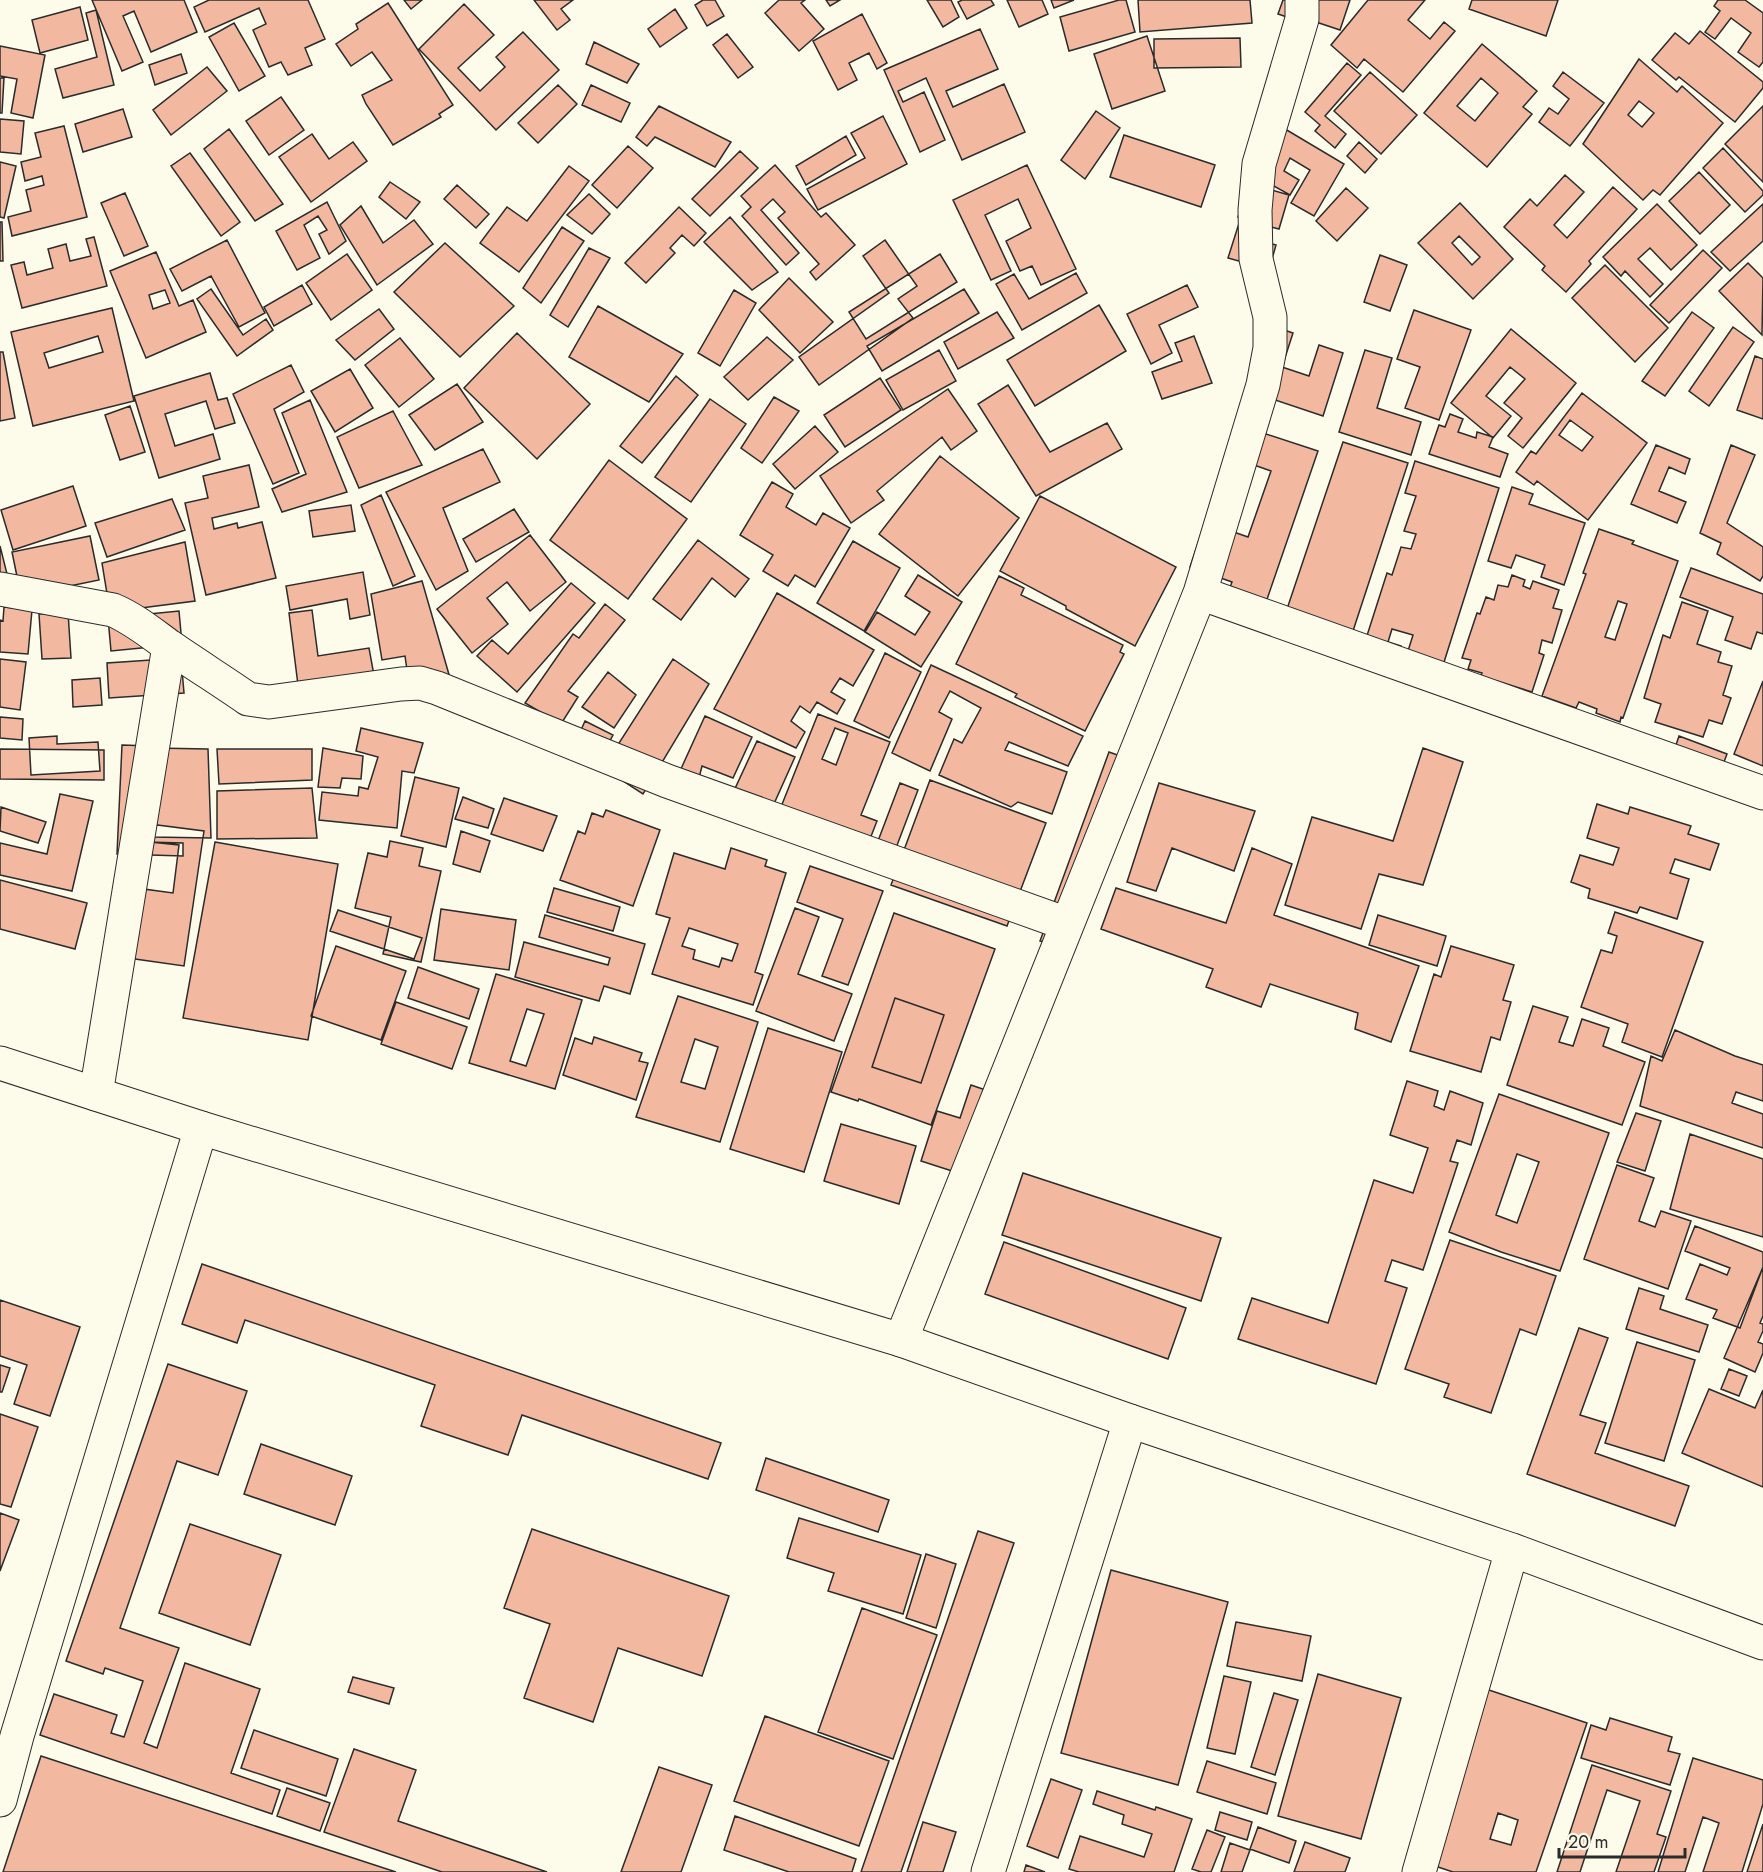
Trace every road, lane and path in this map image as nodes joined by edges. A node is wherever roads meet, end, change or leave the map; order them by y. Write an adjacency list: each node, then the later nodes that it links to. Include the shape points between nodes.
1 (1302, 0): 3 (main road, via 1302,19 1259,164 1256,259 1270,317 1270,348 1263,386)
2 (0, 589): 4 (main road, via 113,610 141,624)
3 (1200, 593): 5 (main road); 6 (main road)
4 (169, 646): 6 (main road, via 248,699 258,701 401,684 437,687 667,782); 8 (main road)
5 (1763, 793)
6 (1067, 924): 10 (main road)
7 (0, 1063): 8 (main road)
8 (96, 1094): 9 (main road)
9 (201, 1128): 10 (main road); 14 (main road)
10 (901, 1340): 11 (main road)
11 (1130, 1421): 12 (main road); 15 (main road)
12 (1512, 1550): 13 (main road); 16 (main road)
13 (1763, 1643)
14 (0, 1800)
15 (988, 1872)
16 (1419, 1872)

